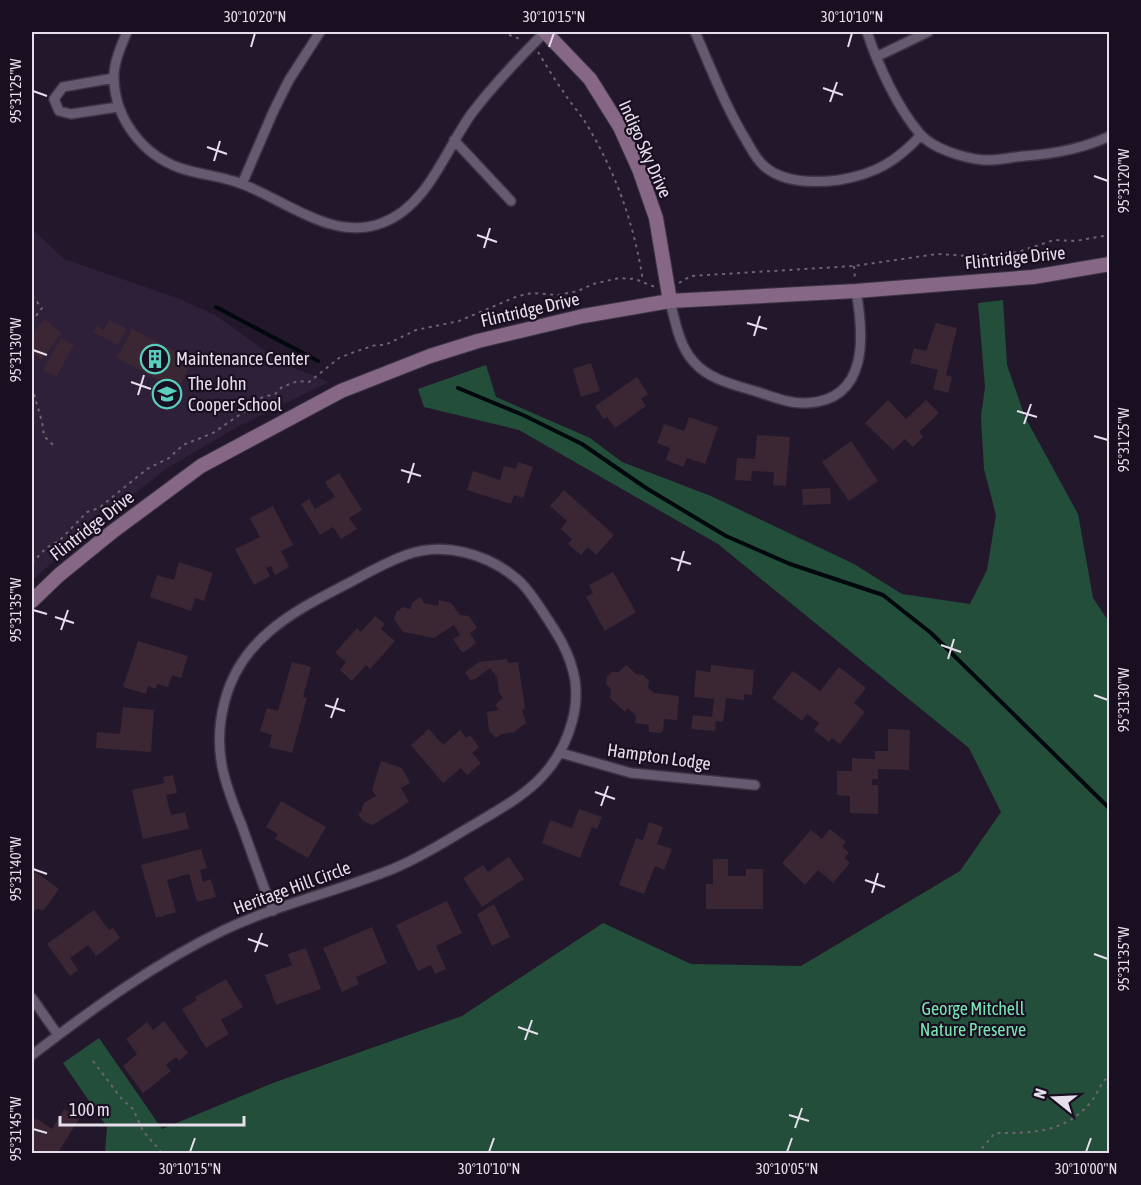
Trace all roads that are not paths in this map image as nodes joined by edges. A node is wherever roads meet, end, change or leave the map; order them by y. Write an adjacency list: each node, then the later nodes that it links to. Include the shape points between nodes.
1 (127, 32): 8 (street)
2 (320, 32): 13 (street, via 289,80)
3 (545, 32): 12 (street, via 483,100); 17 (street, Indigo Sky Drive, via 590,79 620,127 656,218)
4 (695, 32): 10 (street, via 756,158 781,175 805,181 830,181 869,174 904,153)
5 (867, 32): 7 (street)
6 (928, 32): 7 (street)
7 (876, 57): 10 (street)
8 (114, 78): 9 (street); 9 (street, via 63,87 54,99 59,111 71,114)
9 (118, 107): 13 (street, via 143,146 160,158 180,168)
10 (921, 135): 11 (street, via 948,150 985,160 1055,153)
11 (1110, 136)
12 (454, 140): 13 (street, via 410,206 397,217 364,228 330,224); 14 (street)
13 (242, 184)
14 (511, 201)
15 (1110, 264): 16 (street, Flintridge Drive, via 1033,277)
16 (856, 291): 17 (street, Flintridge Drive); 17 (street, via 861,318 859,363 833,397 805,404 722,381 707,373 683,346)
17 (670, 301): 18 (street, Flintridge Drive, via 583,316 478,341 340,391 201,466 112,532)
18 (32, 601)
19 (561, 753): 20 (street, Hampton Lodge, via 631,773); 21 (street, Heritage Hill Circle, via 534,785 438,846 399,867); 21 (street, via 575,708 570,660 524,584 508,572 472,554 431,549 391,561 321,597 282,621 248,652 235,673 221,716 219,740 228,787)
20 (754, 785)
21 (273, 911): 23 (street, Heritage Hill Circle, via 223,931 157,966)
22 (32, 998): 23 (street)
23 (58, 1035): 24 (street, Heritage Hill Circle)
24 (32, 1055)

